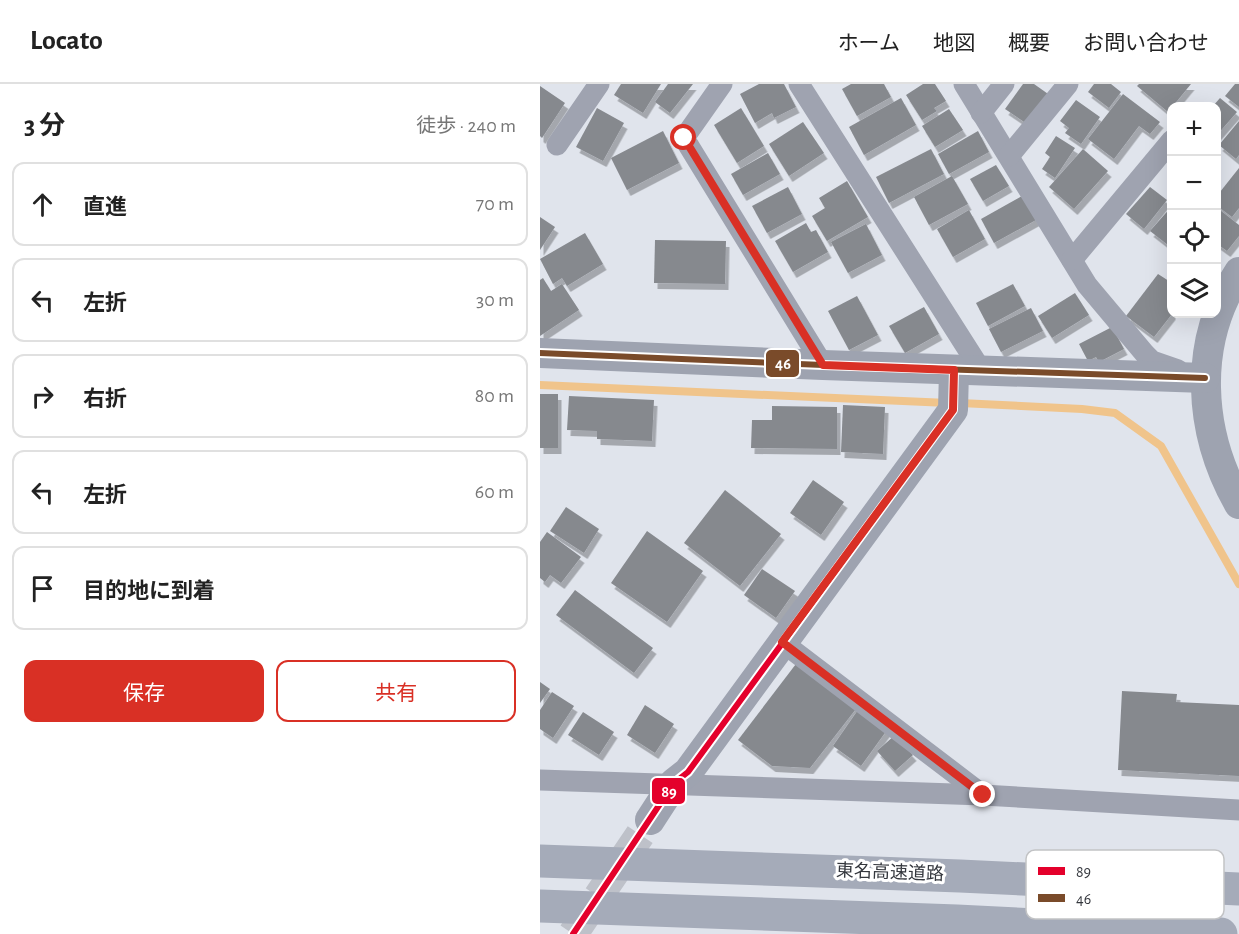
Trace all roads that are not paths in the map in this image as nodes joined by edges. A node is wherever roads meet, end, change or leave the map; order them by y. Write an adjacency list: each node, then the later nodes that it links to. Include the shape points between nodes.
1 (599, 84): 8 (street)
2 (722, 84): 14 (street, via 684,138)
3 (798, 84): 16 (street)
4 (964, 84): 7 (street)
5 (1005, 84): 7 (street)
6 (1068, 84): 10 (street)
7 (981, 113): 10 (street)
8 (557, 145)
9 (1167, 146): 11 (street)
10 (1009, 156): 11 (street)
11 (1072, 260): 15 (street, via 1087,285 1152,361)
12 (1239, 272): 15 (street, via 1214,327)
13 (540, 352): 14 (street)
14 (823, 365): 16 (street)
15 (1205, 378): 16 (street); 17 (street, via 1208,413 1222,472)
16 (961, 383): 18 (street)
17 (1239, 504)
18 (782, 642): 20 (street, via 688,772); 21 (street)
19 (540, 780): 20 (street)
20 (674, 783): 21 (street); 23 (street)
21 (983, 795): 22 (street)
22 (1239, 810)
23 (650, 820)
24 (540, 861): 25 (highway, 東名高速道路)
25 (1026, 879)
26 (1224, 888): 27 (highway, 東名高速道路)
27 (1239, 889)
28 (540, 906): 29 (highway)
29 (1221, 934)

